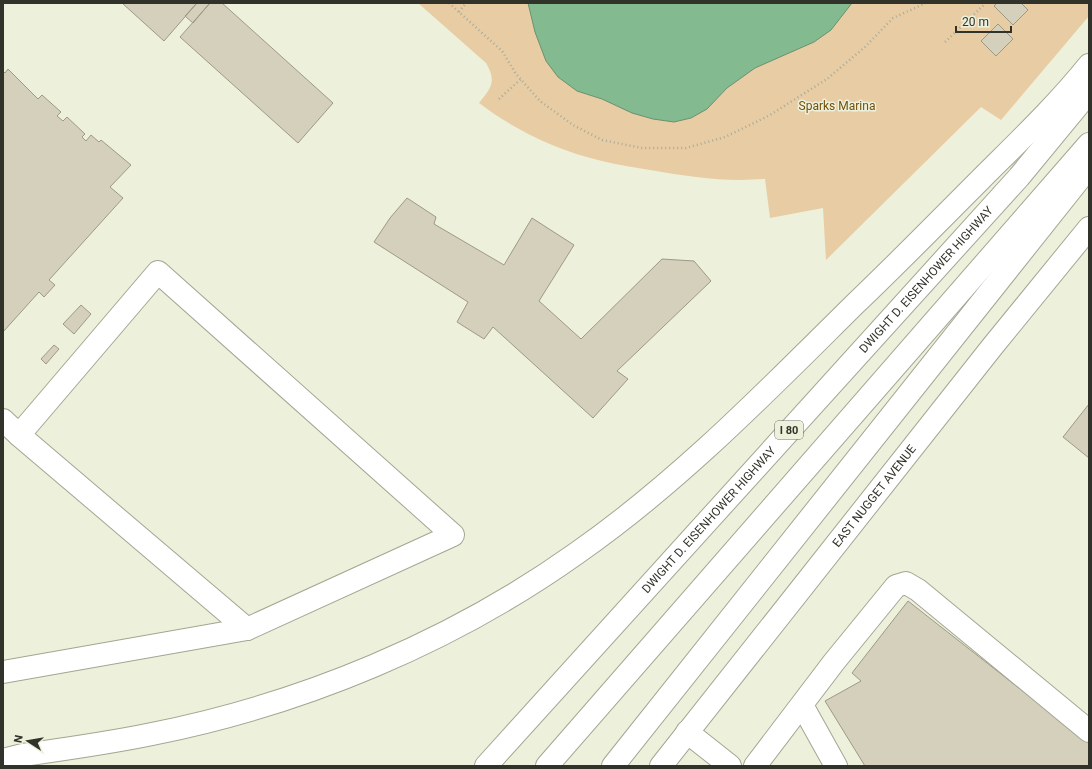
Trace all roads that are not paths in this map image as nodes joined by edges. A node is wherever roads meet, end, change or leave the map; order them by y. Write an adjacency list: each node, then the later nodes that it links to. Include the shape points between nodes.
1 (1089, 65): 13 (main road, via 1040,121 707,448 619,522 538,579 492,608 438,637 387,660 284,699 221,718 153,734)
2 (1089, 92): 14 (main road, DWIGHT D. EISENHOWER HIGHWAY / I 80, via 1019,177)
3 (1089, 144): 15 (main road)
4 (1089, 167): 16 (main road)
5 (1086, 236): 12 (main road, EAST NUGGET AVENUE, via 982,359)
6 (3, 420): 7 (main road)
7 (19, 435): 8 (main road); 8 (main road, via 158,272 453,535)
8 (247, 629): 9 (main road)
9 (8, 666)
10 (802, 705): 11 (main road, via 896,586 906,583 918,590); 19 (main road); 20 (main road)
11 (1089, 731)
12 (687, 732): 17 (main road, EAST NUGGET AVENUE); 18 (main road)
13 (3, 760)
14 (486, 766)
15 (547, 766)
16 (613, 766)
17 (661, 766)
18 (730, 766)
19 (755, 766)
20 (836, 766)

